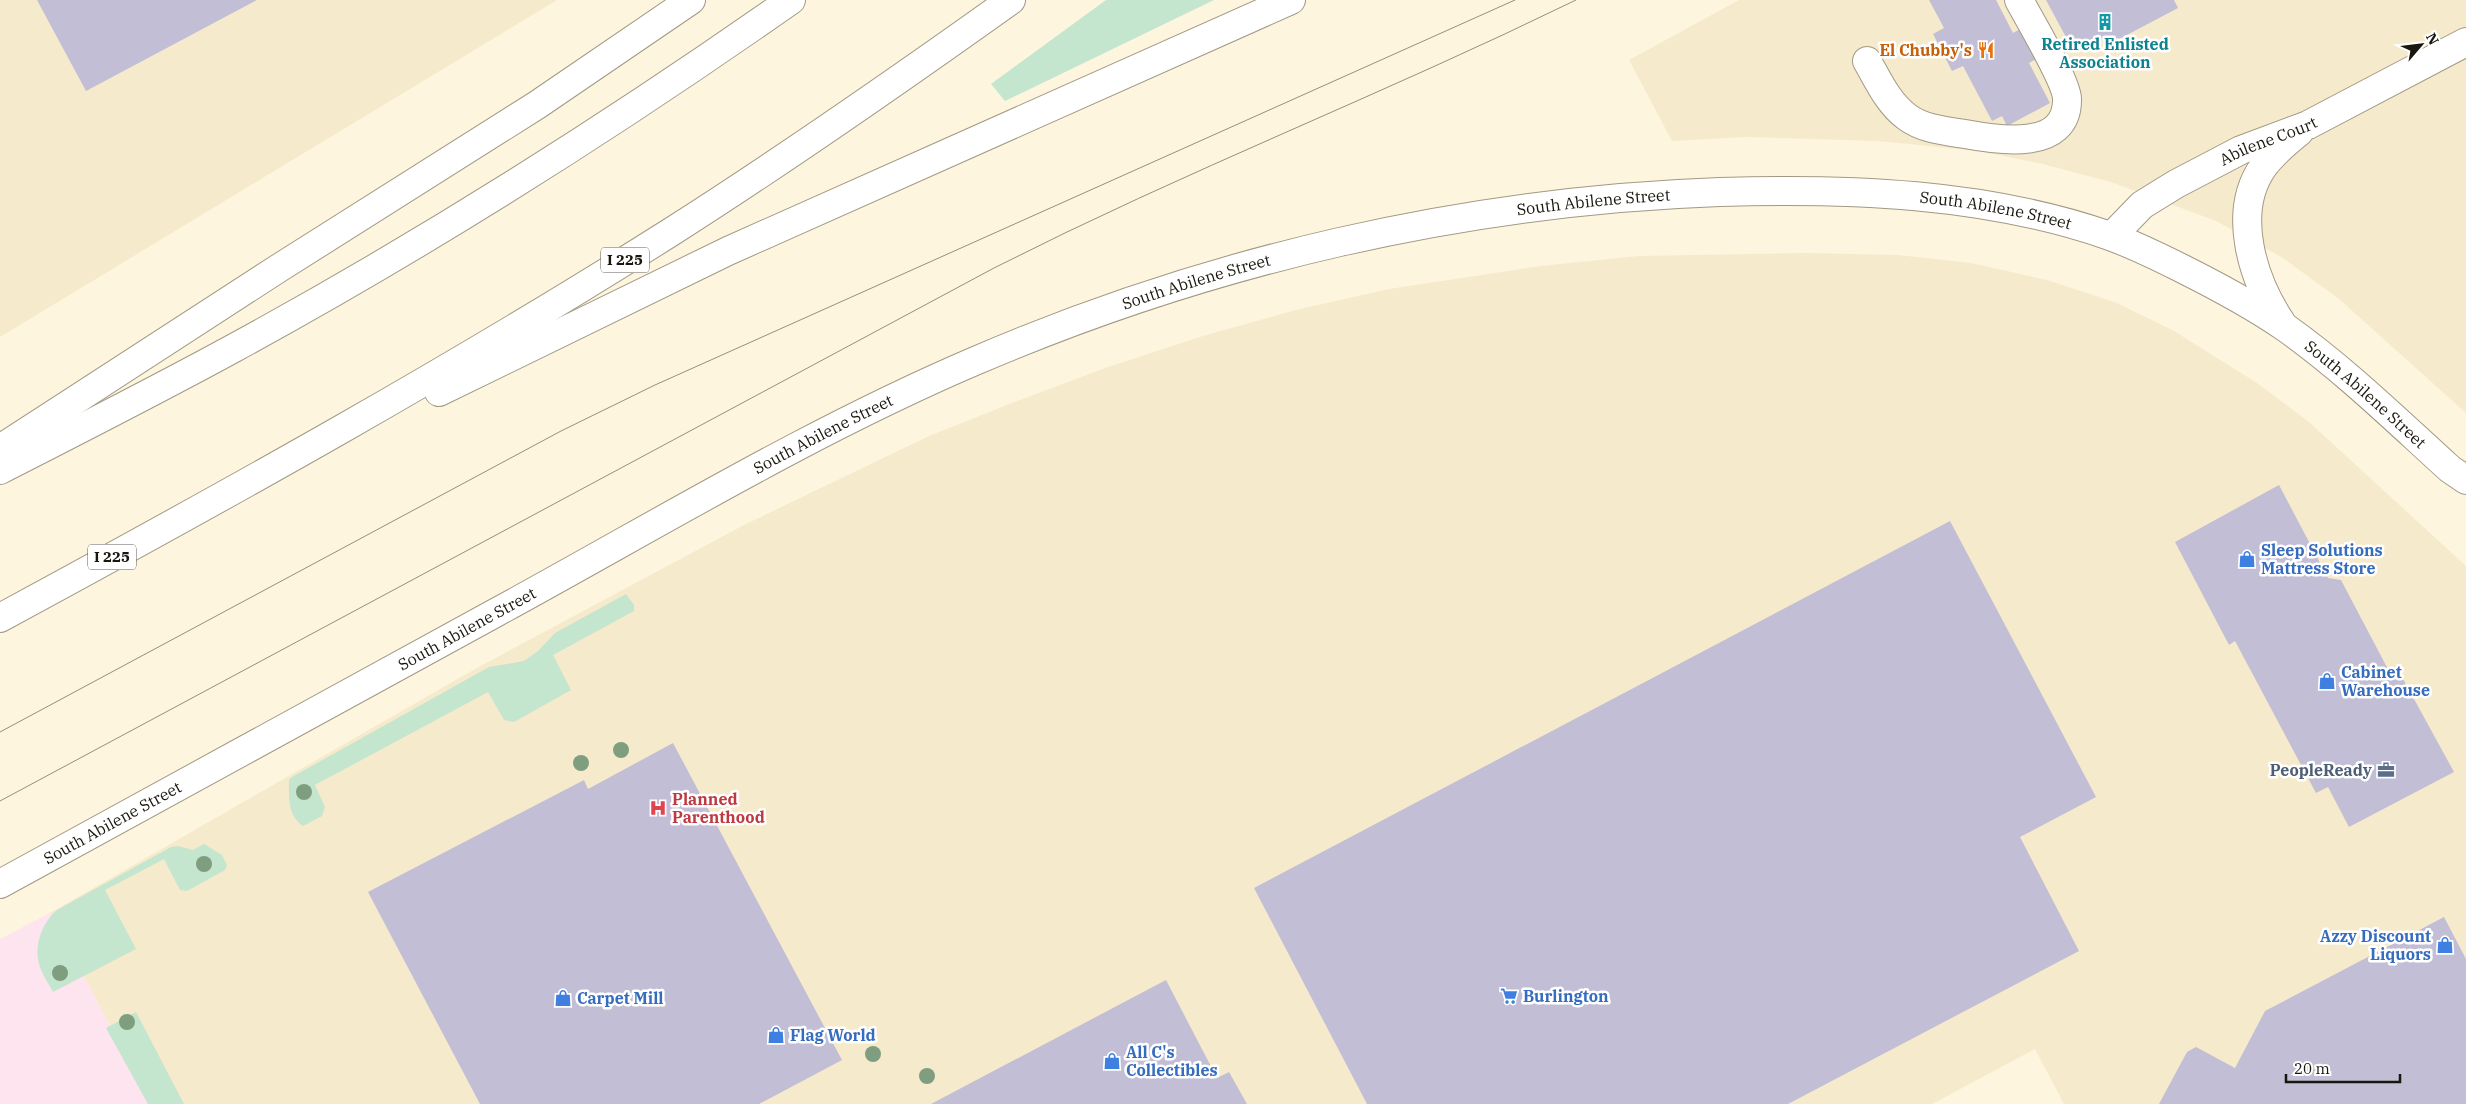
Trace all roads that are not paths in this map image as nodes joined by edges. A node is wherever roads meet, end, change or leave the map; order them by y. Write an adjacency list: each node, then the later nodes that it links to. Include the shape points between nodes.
1 (691, 0): 11 (main road, via 487,137)
2 (791, 0): 12 (main road, via 623,114 378,265 234,348)
3 (1011, 0): 14 (main road, I 225, via 787,156 670,232 473,353)
4 (1291, 0): 14 (main road, via 728,251)
5 (2019, 0): 7 (main road, via 2058,73 2067,97 2064,117 2046,134 2028,140 1988,138 1921,125 1896,107)
6 (2466, 42): 8 (main road)
7 (1867, 61)
8 (2308, 125): 9 (main road, Abilene Court, via 2240,150 2176,184 2142,205); 10 (main road, Abilene Court, via 2263,167 2251,195 2248,215 2258,279 2267,301)
9 (2112, 236): 10 (main road, South Abilene Street, via 2207,281); 16 (main road, South Abilene Street, via 2020,212 1922,197 1807,192 1680,194 1563,203 1420,226 1321,247 1158,291 973,362 792,449)
10 (2285, 327): 13 (main road, South Abilene Street, via 2330,362)
11 (0, 449)
12 (0, 470)
13 (2461, 479)
14 (224, 497): 15 (main road, I 225)
15 (0, 618)
16 (0, 884)

